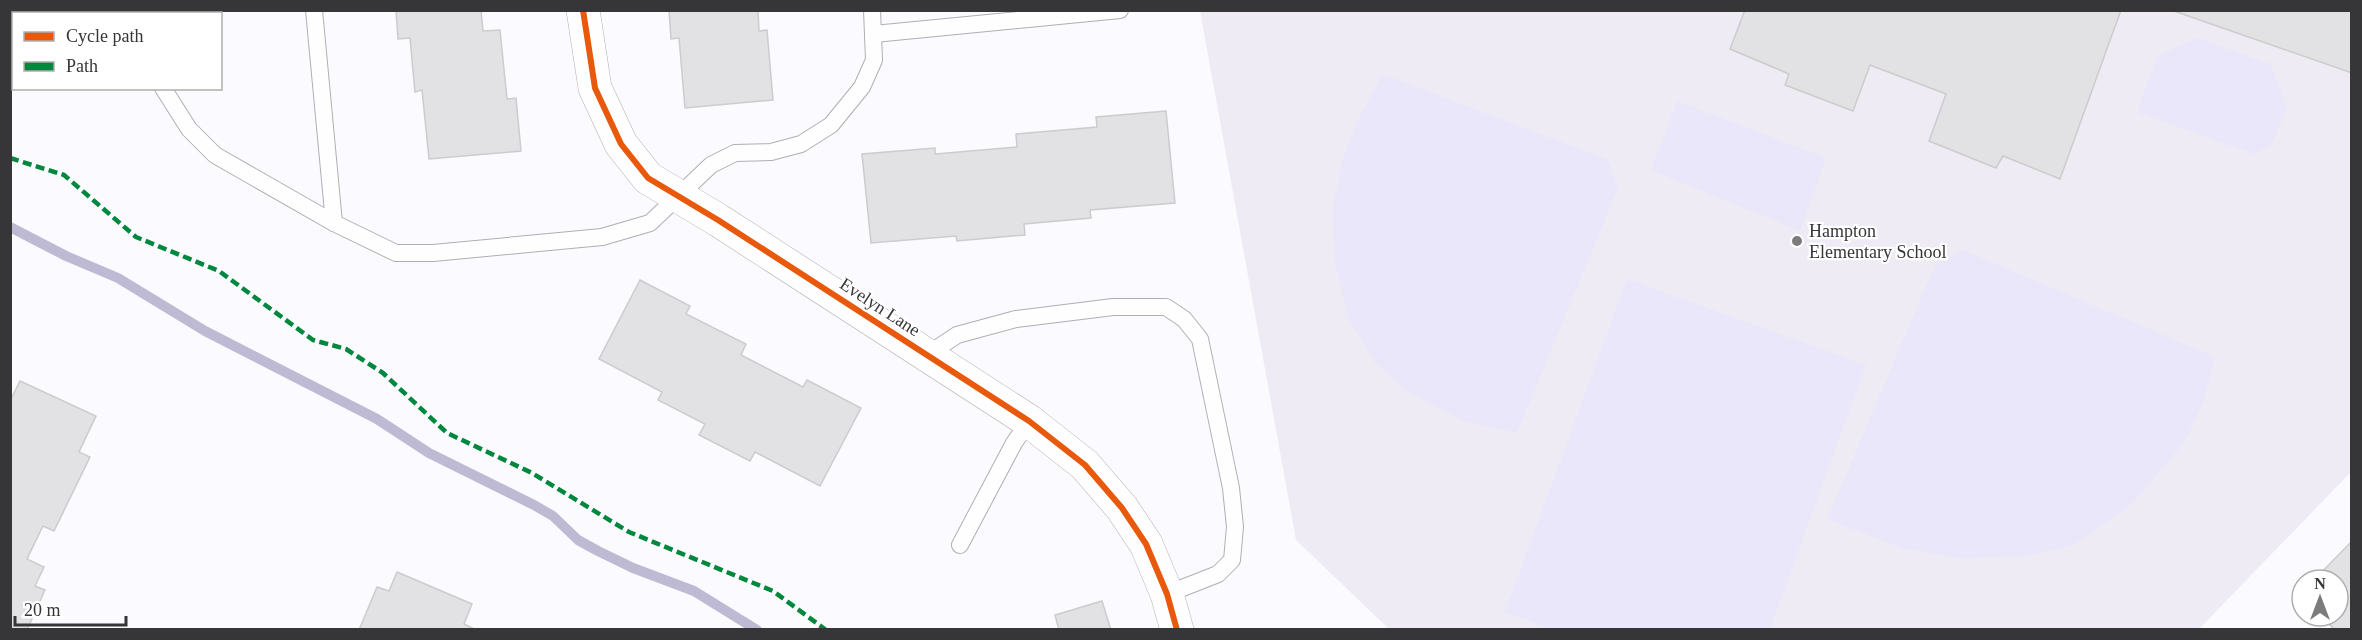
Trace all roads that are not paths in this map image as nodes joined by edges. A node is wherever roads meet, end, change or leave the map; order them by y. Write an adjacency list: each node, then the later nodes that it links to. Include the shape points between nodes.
1 (314, 10): 8 (lane)
2 (583, 10): 7 (street, Evelyn Lane, via 595,88 621,144 648,178)
3 (872, 10): 5 (lane)
4 (1120, 10): 5 (lane)
5 (874, 34): 7 (lane, via 874,60 862,87 831,125 801,144 771,152 735,153 711,165)
6 (164, 90): 8 (lane, via 189,129 215,155)
7 (679, 196): 8 (lane, via 650,223 602,237 433,253 396,253); 9 (street, Evelyn Lane)
8 (334, 223)
9 (927, 355): 10 (street, Evelyn Lane); 12 (lane, via 957,335 1016,319 1113,307 1166,307 1184,319 1200,339 1209,376 1231,488 1232,560 1218,574)
10 (1029, 421): 11 (lane); 12 (street, Evelyn Lane, via 1085,465 1122,508 1146,544)
11 (960, 545)
12 (1167, 594): 13 (street, Evelyn Lane)
13 (1177, 630)

